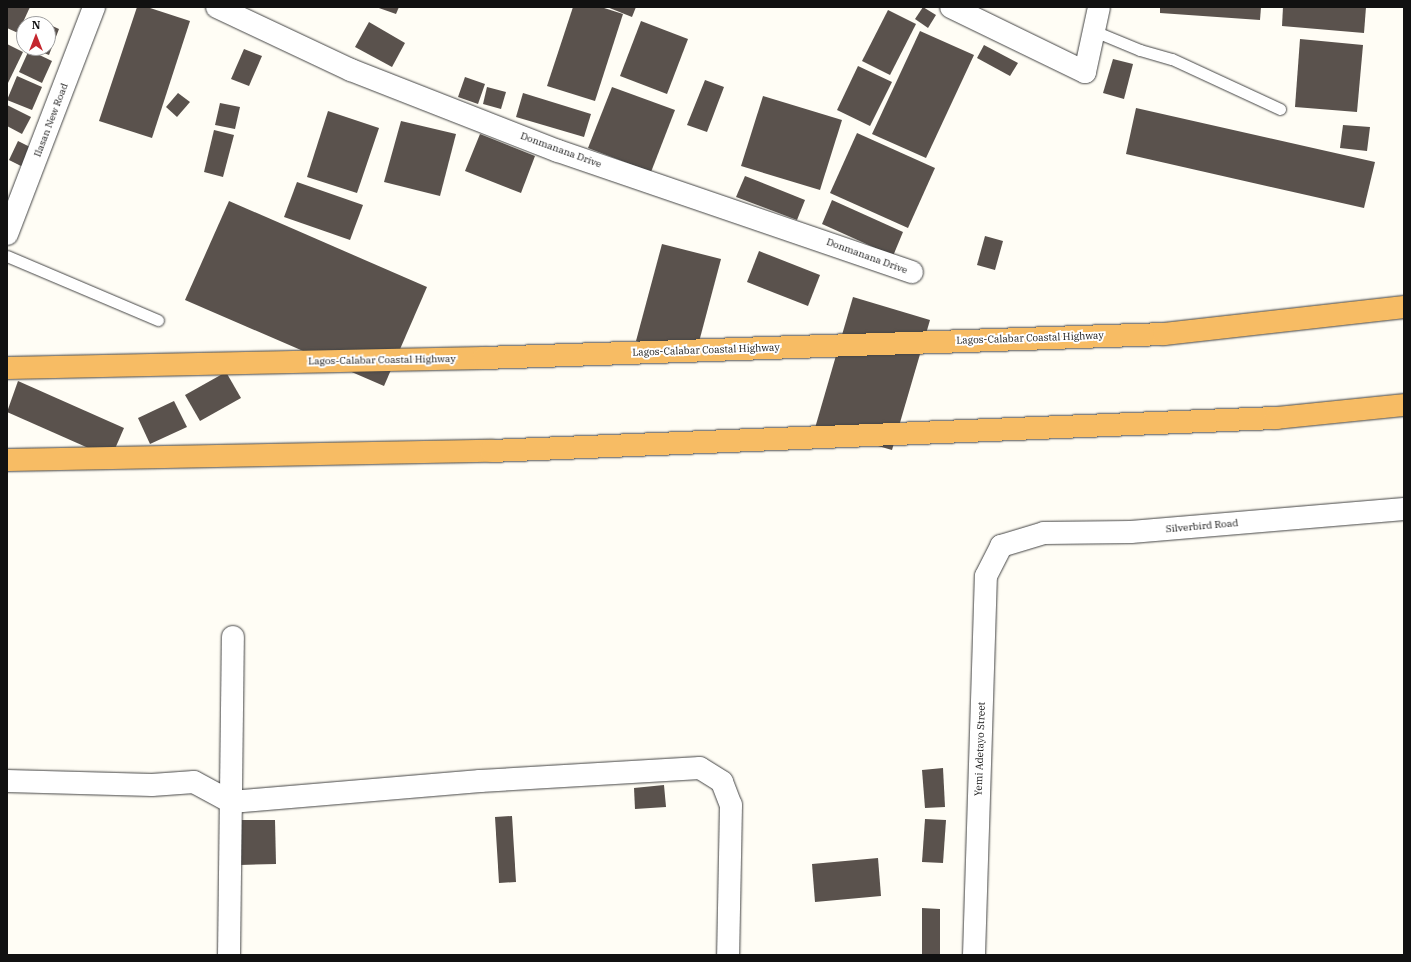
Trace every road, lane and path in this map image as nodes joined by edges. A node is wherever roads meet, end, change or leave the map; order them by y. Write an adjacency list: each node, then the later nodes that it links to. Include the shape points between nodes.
1 (94, 7): 7 (street, Ilasan New Road)
2 (217, 7): 9 (street, Donmanana Drive, via 351,70 551,148)
3 (951, 7): 5 (street, via 1085,72)
4 (1099, 7): 5 (street)
5 (1094, 31): 6 (lane, via 1140,50 1172,59)
6 (1280, 109)
7 (7, 234)
8 (7, 256): 11 (lane)
9 (912, 272)
10 (1404, 307): 12 (highway, Lagos-Calabar Coastal Highway, via 1164,334 484,358)
11 (158, 320)
12 (7, 368)
13 (1404, 405): 14 (highway, via 1276,418 507,450)
14 (7, 460)
15 (1404, 509): 16 (street, Silverbird Road, via 1131,532 1044,533)
16 (1002, 546): 22 (street, Yemi Adetayo Street, via 986,576)
17 (233, 637): 19 (street)
18 (7, 781): 19 (street, via 152,785 194,782)
19 (231, 802): 20 (street); 21 (street, via 480,781 700,768 722,782 731,805)
20 (229, 955)
21 (728, 955)
22 (974, 955)

